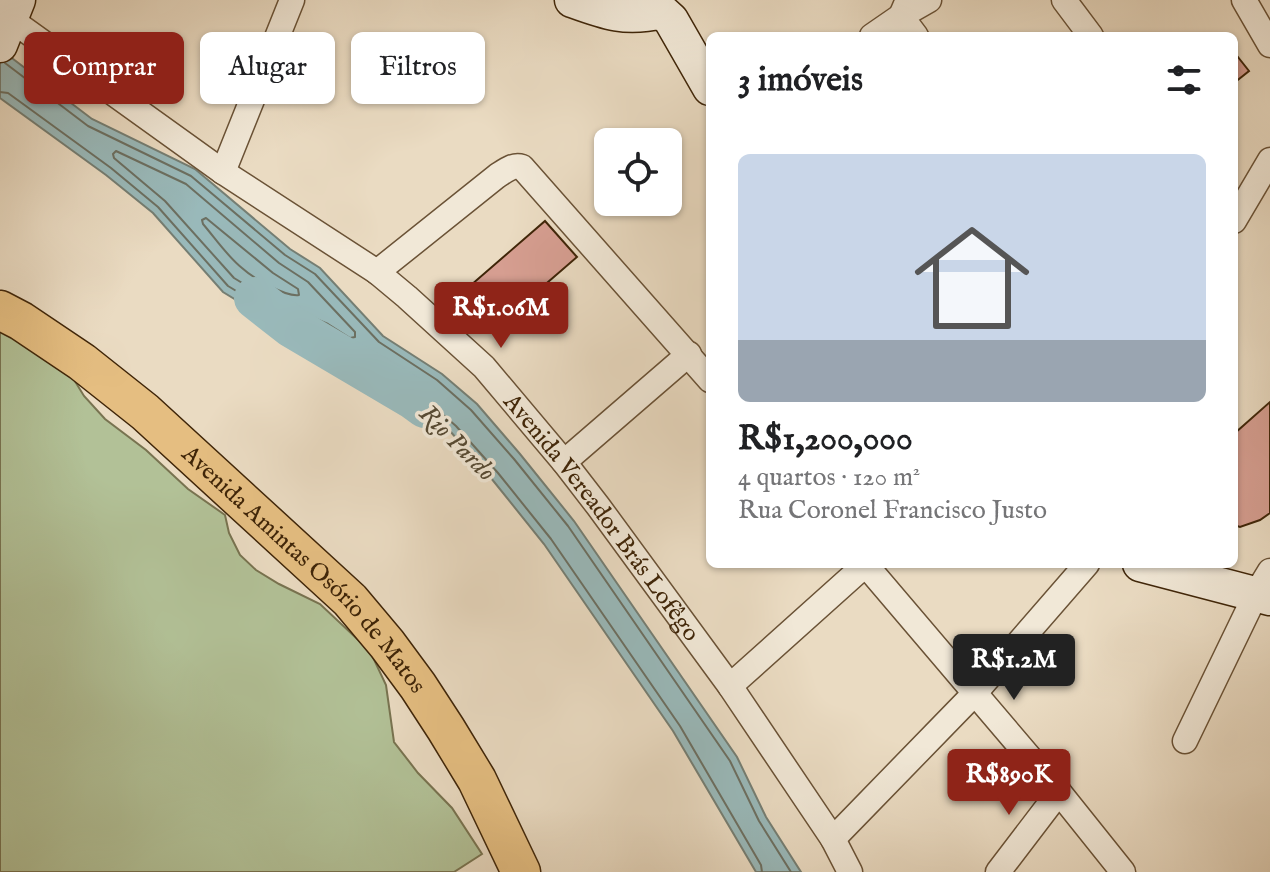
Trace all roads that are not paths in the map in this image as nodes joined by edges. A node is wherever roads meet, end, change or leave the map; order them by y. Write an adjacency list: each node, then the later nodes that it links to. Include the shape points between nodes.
1 (292, 0): 15 (street)
2 (572, 0): 6 (main road, via 616,15 644,15)
3 (929, 0): 7 (street)
4 (1064, 0): 11 (street)
5 (1244, 0): 12 (street)
6 (664, 8): 13 (main road)
7 (905, 8): 9 (street); 10 (street)
8 (6, 24): 15 (street, Avenida Vereador Brás Lofêgo)
9 (877, 32)
10 (914, 32)
11 (1088, 32)
12 (1270, 45)
13 (706, 81)
14 (1270, 160): 16 (street)
15 (223, 172): 17 (street, Avenida Vereador Brás Lofêgo)
16 (1238, 214)
17 (377, 272): 19 (street, via 497,176 522,167); 21 (street, Avenida Vereador Brás Lofêgo, via 484,367)
18 (7, 308): 32 (main road, Avenida Amintas Osório de Matos, via 145,412 350,600 446,729)
19 (689, 354): 20 (street); 21 (street)
20 (706, 375)
21 (564, 462): 27 (street, Avenida Vereador Brás Lofêgo)
22 (861, 568): 27 (street)
23 (868, 568): 28 (street)
24 (1084, 568): 28 (street)
25 (1161, 568): 26 (main road)
26 (1265, 588): 29 (street)
27 (730, 686): 31 (street, Avenida Vereador Brás Lofêgo)
28 (975, 693): 30 (street); 31 (street)
29 (1185, 741)
30 (1059, 792): 34 (street); 35 (street)
31 (833, 839): 33 (street, Avenida Vereador Brás Lofêgo)
32 (521, 872)
33 (850, 872)
34 (998, 872)
35 (1123, 872)

